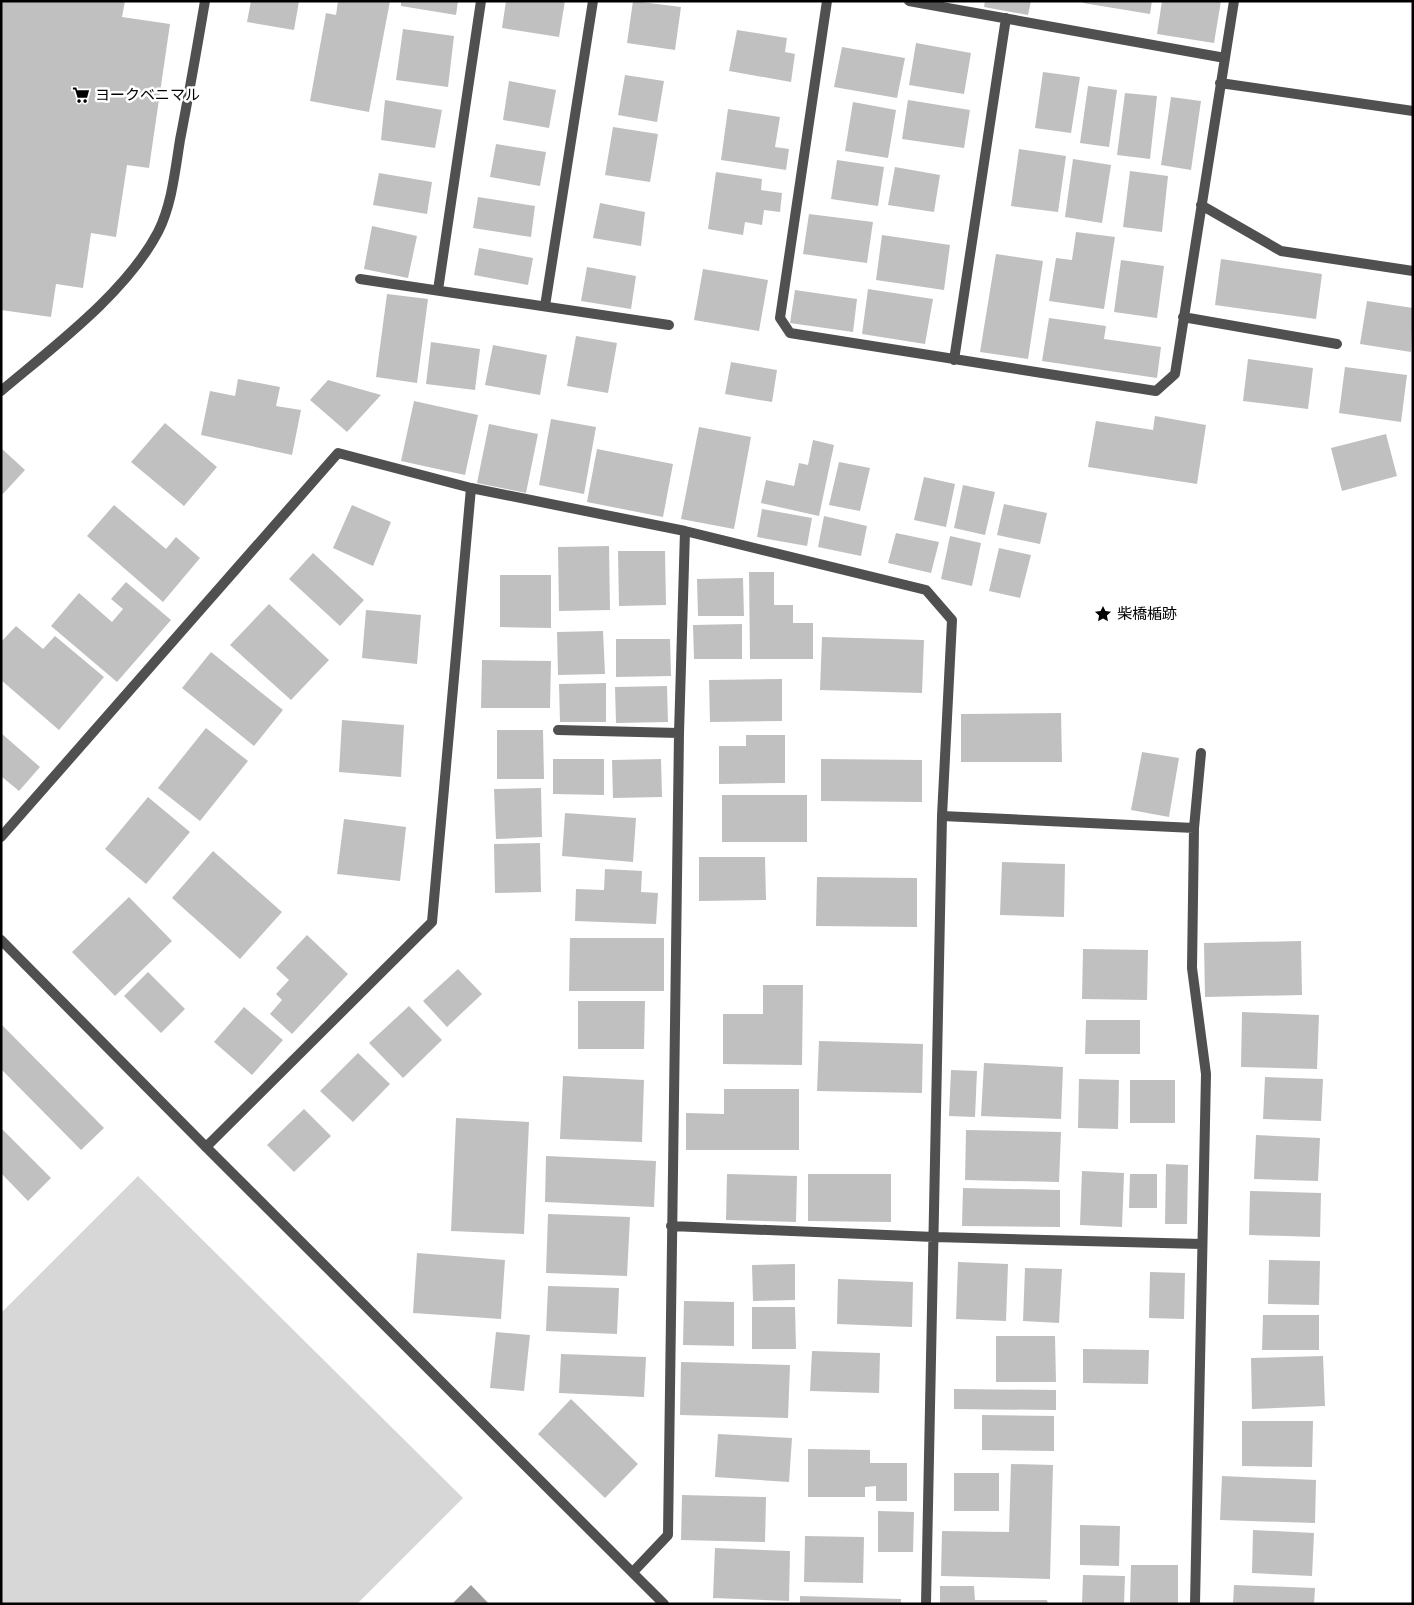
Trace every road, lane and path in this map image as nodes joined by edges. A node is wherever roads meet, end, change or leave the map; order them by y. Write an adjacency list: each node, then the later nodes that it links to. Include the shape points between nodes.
1 (204, 1): 21 (street, via 170,197 158,231 124,281 80,324)
2 (481, 1): 15 (street)
3 (593, 1): 16 (street)
4 (827, 1): 20 (street, via 780,318 790,333)
5 (909, 1): 7 (street)
6 (1234, 1): 9 (street)
7 (925, 3): 8 (street)
8 (1006, 18): 9 (street); 20 (street)
9 (1225, 58): 10 (street)
10 (1220, 83): 11 (street); 12 (street)
11 (1413, 111)
12 (1201, 205): 13 (street, via 1281,251); 17 (street)
13 (1413, 271)
14 (360, 279): 15 (street)
15 (438, 290): 16 (street)
16 (545, 306): 18 (street)
17 (1184, 317): 19 (street); 20 (street, via 1175,374 1156,392)
18 (669, 325)
19 (1337, 344)
20 (954, 360)
21 (1, 391)
22 (471, 488): 23 (street); 29 (street, via 338,453); 31 (street, via 432,922)
23 (685, 531): 25 (street); 27 (street, via 926,590 952,620)
24 (558, 730): 25 (street)
25 (679, 733): 32 (street)
26 (1201, 752): 28 (street)
27 (942, 816): 28 (street); 33 (street)
28 (1194, 828): 34 (street, via 1192,968 1206,1074)
29 (1, 837)
30 (2, 941): 31 (street)
31 (206, 1147): 35 (street)
32 (671, 1226): 33 (street); 35 (street, via 668,1535)
33 (934, 1237): 34 (street); 37 (street)
34 (1202, 1244): 38 (street)
35 (633, 1572): 36 (street)
36 (664, 1604)
37 (926, 1604)
38 (1195, 1604)

